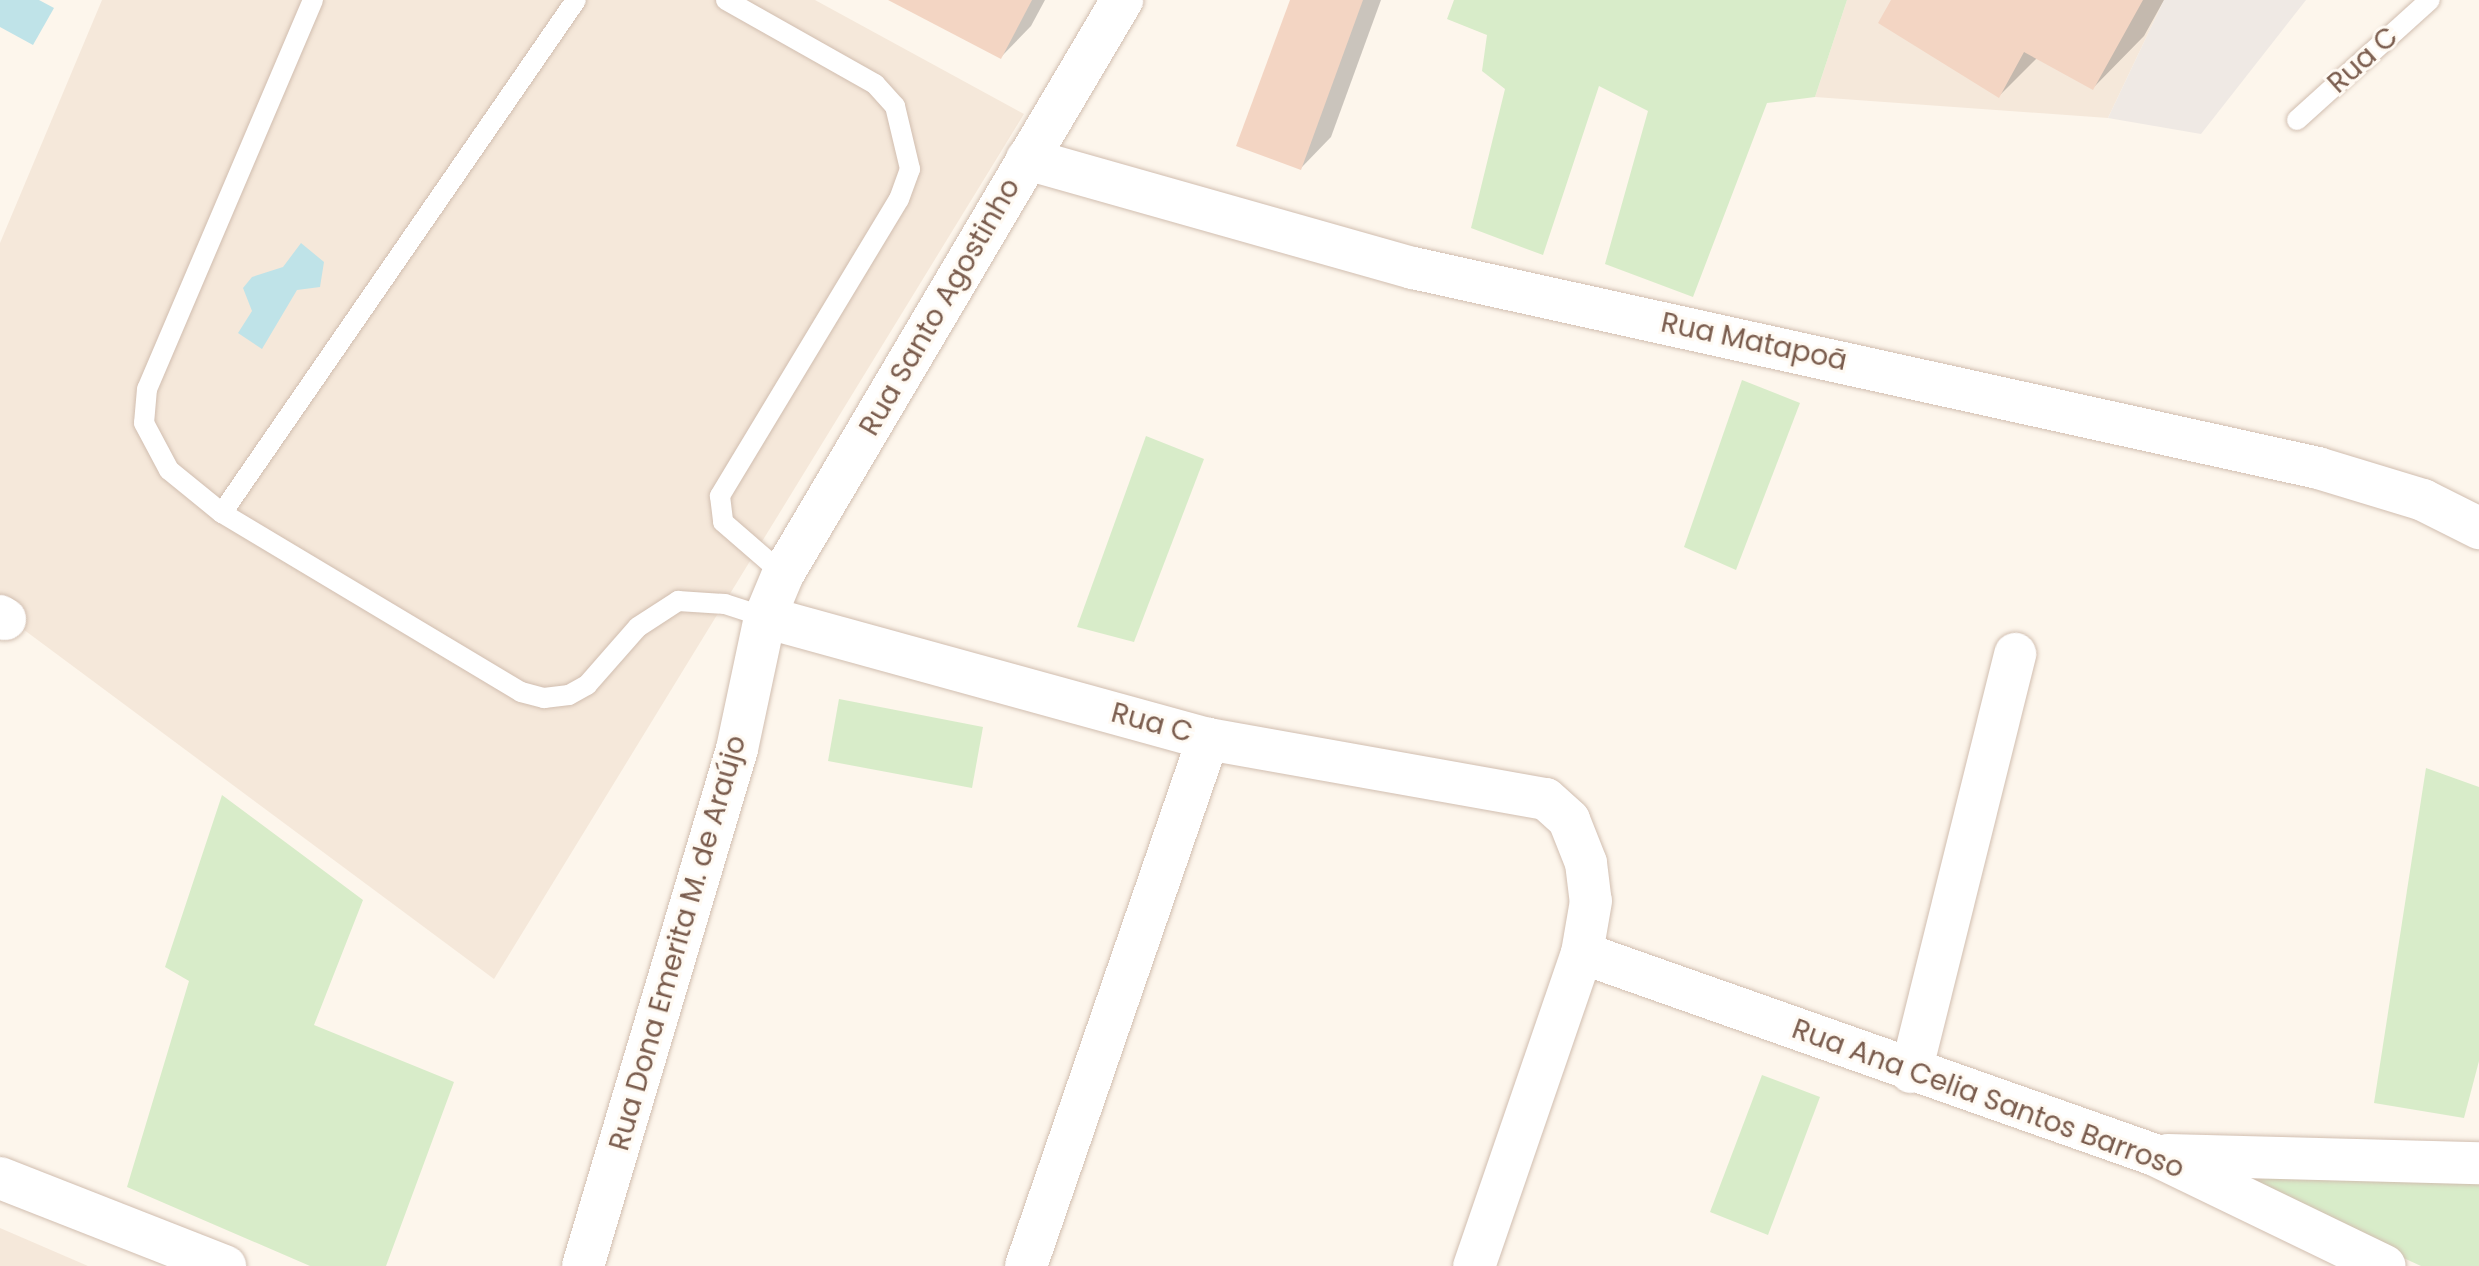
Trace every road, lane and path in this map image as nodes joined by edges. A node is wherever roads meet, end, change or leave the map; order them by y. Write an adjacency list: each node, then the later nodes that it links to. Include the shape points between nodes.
1 (313, 0): 8 (lane, via 147,389 144,423 156,451 169,470)
2 (576, 0): 8 (lane)
3 (726, 0): 10 (lane, via 875,84 895,106 910,169 899,199 720,496 723,522)
4 (1122, 0): 7 (street, Rua Santo Agostinho)
5 (2430, 0): 6 (lane, Rua C)
6 (2297, 120)
7 (1027, 159): 9 (street, Rua Matapoã, via 1413,268 2318,468 2423,500); 10 (street, Rua Santo Agostinho)
8 (222, 513): 11 (lane, via 521,692 544,698 569,695 587,685 638,627 678,601 725,604)
9 (2479, 528)
10 (783, 574): 11 (street, Rua Santo Agostinho)
11 (765, 617): 13 (street, Rua C); 20 (street, Rua Dona Emerita M. de Araújo, via 737,749)
12 (2015, 654): 15 (street)
13 (1208, 739): 14 (street, Rua C, via 1546,799 1569,820 1586,863 1591,901); 21 (street)
14 (1582, 953): 15 (street, Rua Ana Celia Santos Barroso); 22 (street)
15 (1911, 1072): 16 (street, Rua Ana Celia Santos Barroso)
16 (2155, 1155): 17 (street); 23 (street, Rua Ana Celia Santos Barroso)
17 (2479, 1163)
18 (0, 1178): 19 (street)
19 (225, 1266)
20 (583, 1266)
21 (1026, 1266)
22 (1474, 1266)
23 (2385, 1266)

